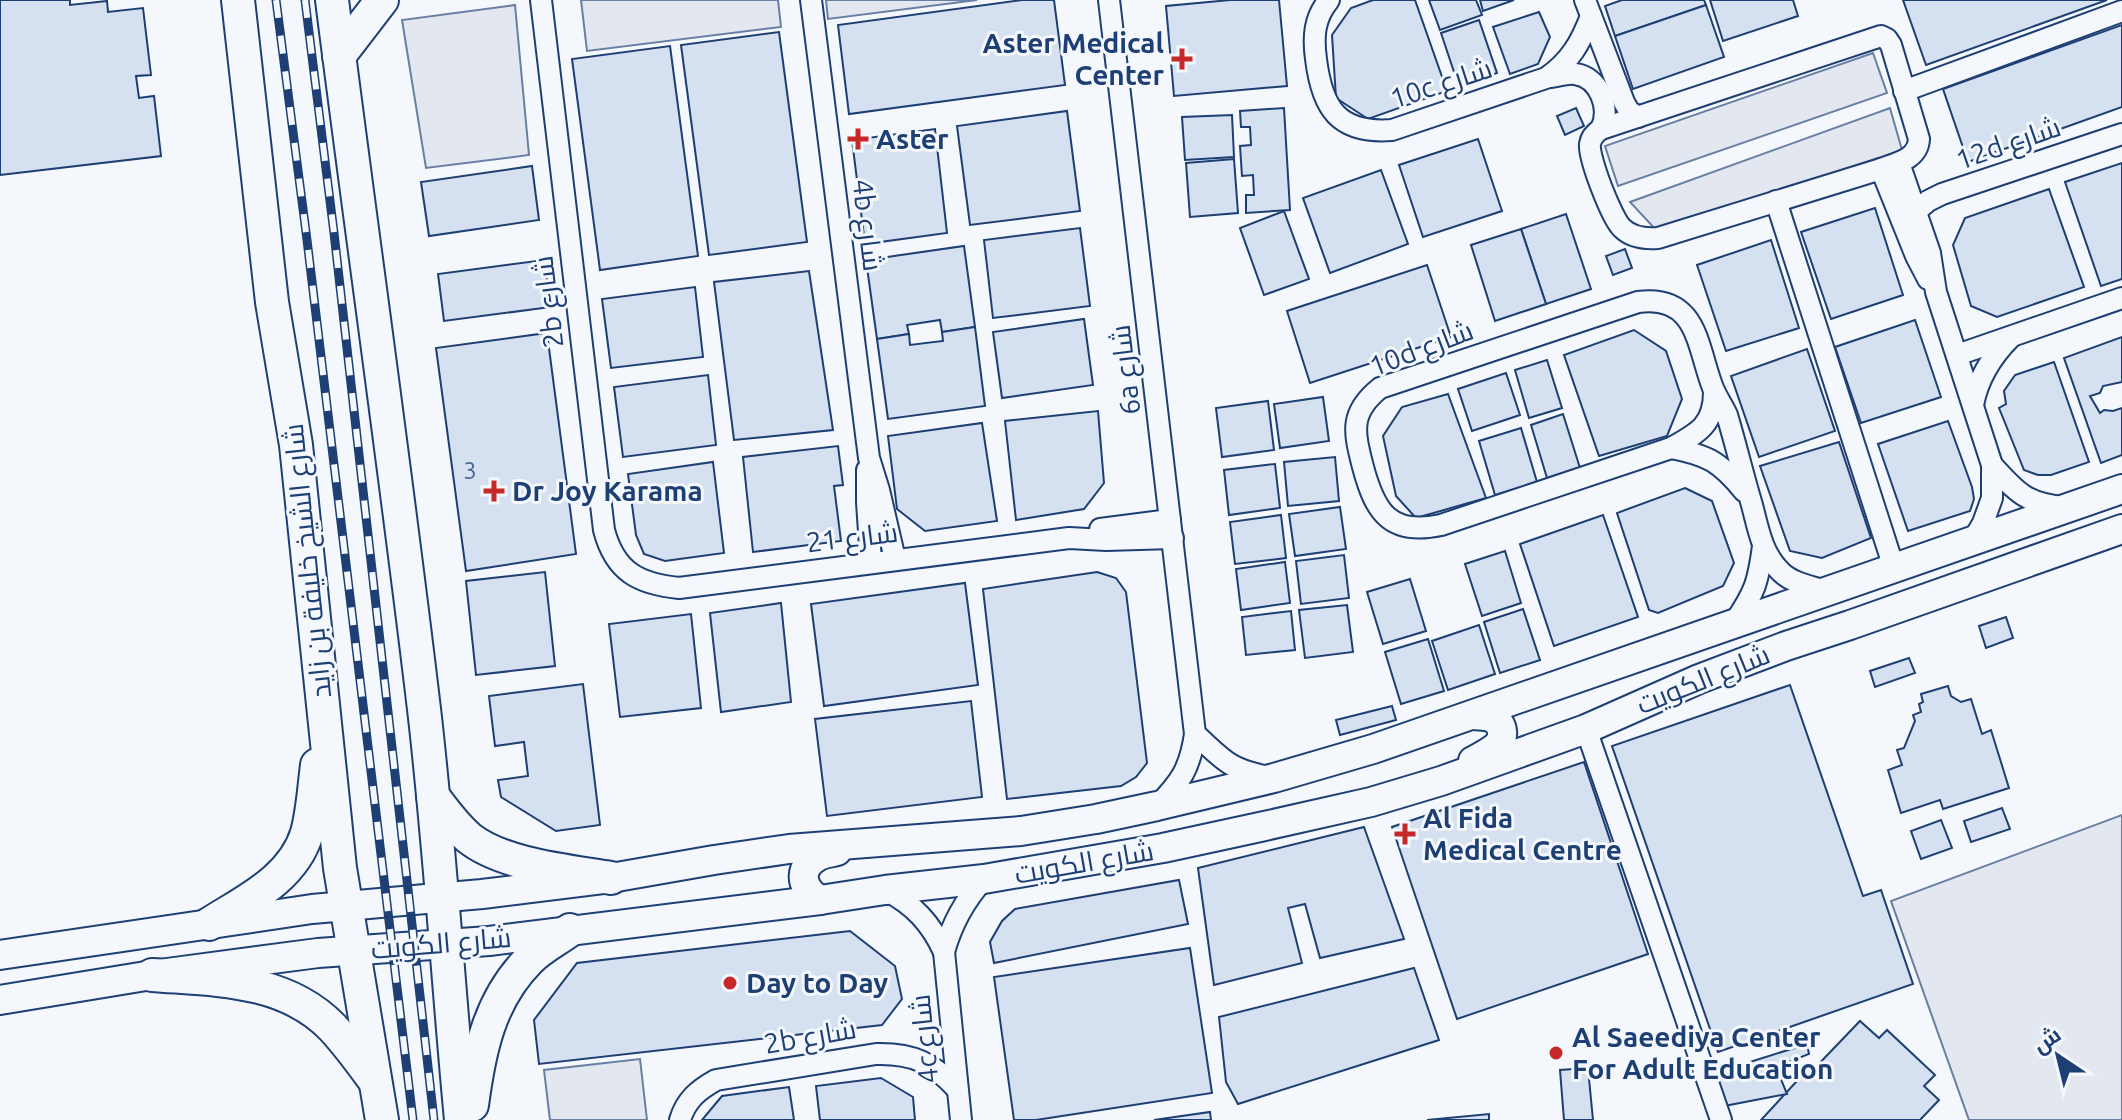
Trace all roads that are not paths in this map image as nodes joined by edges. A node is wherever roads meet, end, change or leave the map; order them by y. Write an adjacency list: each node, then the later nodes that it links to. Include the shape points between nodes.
1 (238, 0): 44 (main road, شارع الشيخ خليفة بن زايد, via 272,302 296,445)
2 (332, 0): 10 (main road)
3 (382, 0): 10 (main road)
4 (541, 0): 40 (street, 2b شارع, via 604,530 617,560)
5 (811, 0): 26 (street, 4b شارع)
6 (1109, 0): 31 (street, 6a شارع)
7 (1329, 0): 11 (street, 10c شارع, via 1316,23 1314,40 1320,87 1333,111 1360,129 1392,130)
8 (1588, 8): 11 (street, 10c شارع, via 1578,46); 13 (street, 10c شارع, via 1624,102)
9 (2122, 11): 12 (street)
10 (339, 56): 49 (main road)
11 (1546, 78): 14 (street, 10c شارع, via 1576,74 1594,84 1605,111)
12 (1904, 91): 13 (street, via 1891,45 1881,36); 16 (street, via 1919,145 1911,156)
13 (1638, 117): 14 (street)
14 (1601, 129): 17 (street, 10c شارع, via 1591,139 1590,153 1613,218 1632,235 1658,238)
15 (2122, 134): 18 (street, 12d شارع, via 1942,194)
16 (1890, 166): 17 (street, 10c شارع); 18 (street); 19 (street, via 1916,256)
17 (1776, 201): 39 (street)
18 (1915, 212): 19 (street, via 1930,253)
19 (1936, 292): 22 (street)
20 (2122, 298): 21 (street)
21 (2011, 336): 22 (street); 24 (street, via 1982,375)
22 (1957, 355): 24 (street)
23 (1714, 392): 25 (street, 10d شارع, via 1710,418 1702,429); 25 (street, 10d شارع, via 1689,319 1669,305 1648,301 1392,383 1370,396 1356,419 1355,436 1379,509 1399,524 1424,529); 29 (street, 10d شارع, via 1727,416)
24 (1973, 405): 27 (street)
25 (1671, 448): 29 (street, 10d شارع, via 1712,459)
26 (869, 458): 37 (street, 4b شارع); 38 (street, 4b شارع)
27 (1992, 465): 30 (street, via 2030,499); 33 (street, via 1992,498)
28 (2122, 489): 30 (main road, شارع الكويت)
29 (1750, 497): 35 (street, 10d شارع)
30 (2070, 507): 33 (main road, شارع الكويت)
31 (1172, 529): 37 (street, شارع 21); 46 (street, 6a شارع)
32 (2122, 529): 36 (main road, شارع الكويت)
33 (1973, 540): 39 (main road, شارع الكويت)
34 (2122, 543): 36 (main road)
35 (1763, 546): 41 (street, 10d شارع, via 1782,574); 42 (street, 10d شارع, via 1759,580)
36 (2066, 548): 45 (main road, شارع الكويت, via 1734,665)
37 (895, 559): 38 (street, شارع 21)
38 (871, 562): 40 (street, شارع 21, via 679,588)
39 (1894, 568): 41 (main road, شارع الكويت)
40 (643, 582)
41 (1825, 591): 42 (main road, شارع الكويت)
42 (1734, 623): 43 (main road, شارع الكويت)
43 (1474, 715): 47 (main road, شارع الكويت); 48 (main road, via 1496,719 1501,741)
44 (324, 719): 57 (main road, شارع الشيخ خليفة بن زايد); 58 (main road, via 302,846 276,880)
45 (1586, 729): 48 (main road, شارع الكويت); 73 (street)
46 (1195, 734): 47 (street, via 1234,768); 50 (street, 6a شارع, via 1184,776)
47 (1274, 778): 50 (main road, شارع الكويت)
48 (1441, 781): 53 (main road, شارع الكويت, via 1177,845)
49 (433, 796): 52 (main road, via 456,826 487,849); 55 (main road)
50 (1157, 806): 51 (main road, شارع الكويت, via 1021,831)
51 (865, 845): 52 (main road, شارع الكويت, via 789,849); 56 (main road, via 815,857 808,865 805,886)
52 (611, 878): 55 (main road, شارع الكويت)
53 (984, 879): 54 (main road, شارع الكويت); 62 (street, 4c شارع, via 958,912)
54 (885, 890): 56 (main road, شارع الكويت); 62 (street, 4c شارع, via 915,908)
55 (443, 897): 57 (main road, شارع الكويت); 60 (main road)
56 (820, 900): 59 (main road, شارع الكويت)
57 (347, 906): 58 (main road, شارع الكويت); 61 (main road, شارع الشيخ خليفة بن زايد)
58 (209, 924): 63 (main road, شارع الكويت)
59 (570, 930): 60 (main road, شارع الكويت); 70 (main road, via 530,959 496,1007 477,1063)
60 (446, 944): 61 (main road, شارع الكويت); 69 (main road)
61 (354, 950): 64 (main road, شارع الكويت); 66 (main road, شارع الشيخ خليفة بن زايد)
62 (944, 952): 67 (street, 4c شارع)
63 (0, 955)
64 (152, 975): 65 (main road, شارع الكويت); 66 (main road, via 259,985 299,1001 331,1027)
65 (0, 1000)
66 (378, 1084): 68 (main road, شارع الشيخ خليفة بن زايد)
67 (957, 1089): 71 (street, 2b شارع, via 914,1057 876,1054 716,1080 688,1101); 72 (street, 4c شارع)
68 (382, 1120)
69 (461, 1120)
70 (470, 1120)
71 (680, 1120)
72 (961, 1120)
73 (1721, 1120)

